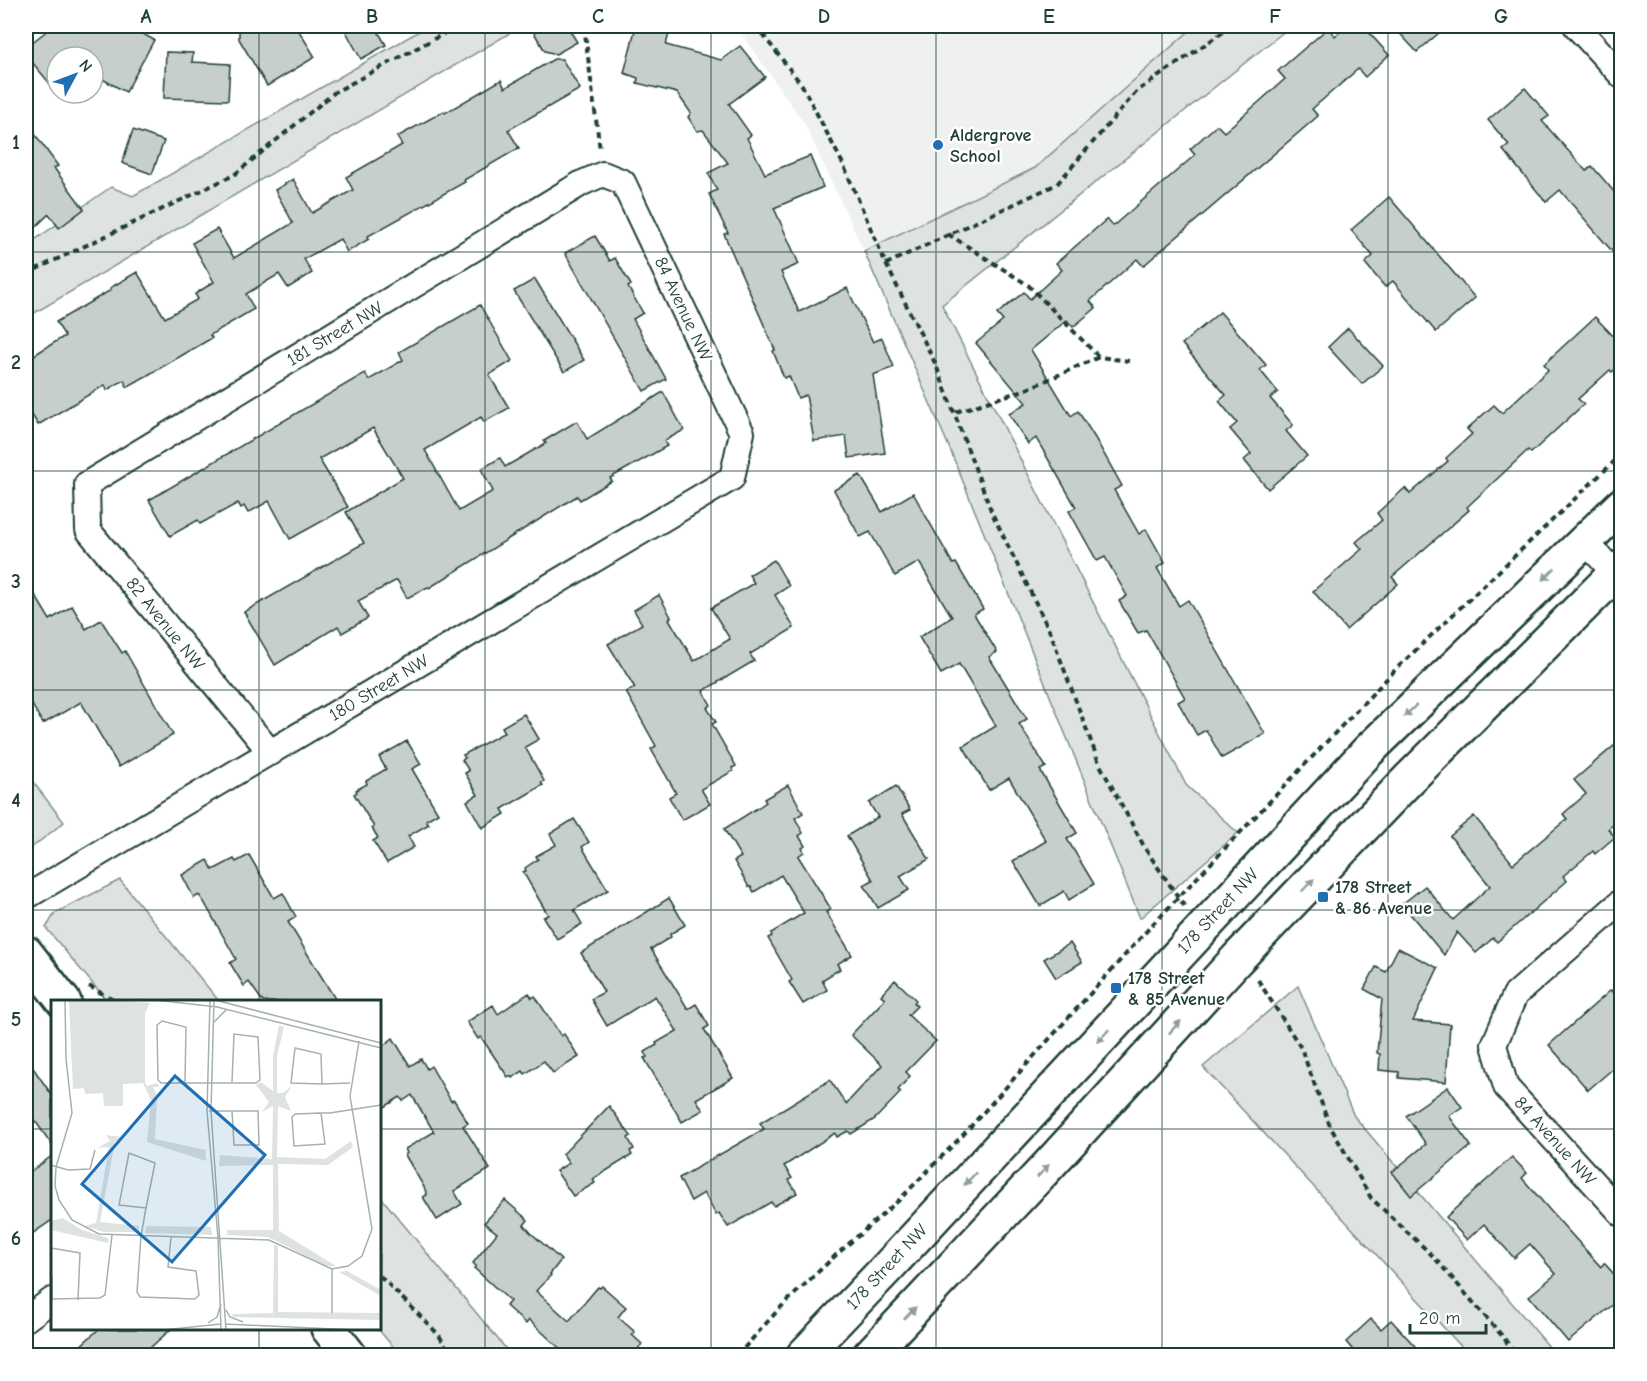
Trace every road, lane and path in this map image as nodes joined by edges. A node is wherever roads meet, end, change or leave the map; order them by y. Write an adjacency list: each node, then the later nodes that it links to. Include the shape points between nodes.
1 (458, 26): 10 (path, via 335,92 234,175)
2 (584, 26): 7 (path)
3 (756, 26): 9 (path, via 802,85 843,164)
4 (1232, 26): 8 (path, via 1137,91 1057,184)
5 (1576, 26): 6 (street)
6 (1622, 76)
7 (593, 179): 15 (street, 84 Avenue NW, via 623,182 742,433); 16 (street, 181 Street NW)
8 (948, 234): 9 (path); 11 (path, via 1028,285)
9 (886, 264): 13 (path)
10 (26, 274)
11 (1099, 357): 12 (path); 13 (path, via 1027,389)
12 (1129, 361)
13 (956, 412): 22 (path, via 992,513 1051,634 1098,763 1146,850)
14 (1622, 454): 22 (path, via 1397,668)
15 (732, 478): 20 (street, 180 Street NW)
16 (87, 484): 20 (street, 82 Avenue NW, via 88,530)
17 (1622, 505): 18 (main road, 178 Street NW)
18 (1584, 540): 19 (street); 24 (main road, 178 Street NW, one-way to 24, via 1368,751)
19 (1619, 574): 26 (main road, one-way to 19, via 1410,778)
20 (271, 753): 21 (street, 180 Street NW)
21 (26, 897)
22 (1179, 898): 24 (path); 35 (path, via 945,1153 779,1309)
23 (1622, 901): 28 (street, 84 Avenue NW, via 1515,995 1494,1045 1506,1087)
24 (1204, 926): 36 (main road, 178 Street NW, one-way to 36)
25 (26, 953): 27 (main road)
26 (1237, 960): 37 (main road, one-way to 26); 38 (path, via 1261,983 1301,1048 1330,1126 1371,1198 1433,1256)
27 (62, 1000)
28 (1622, 1214)
29 (381, 1277): 34 (path, via 439,1335)
30 (51, 1301): 31 (street)
31 (26, 1319)
32 (329, 1330): 33 (main road)
33 (351, 1356)
34 (451, 1356)
35 (737, 1356)
36 (803, 1356)
37 (869, 1356)
38 (1516, 1356)

